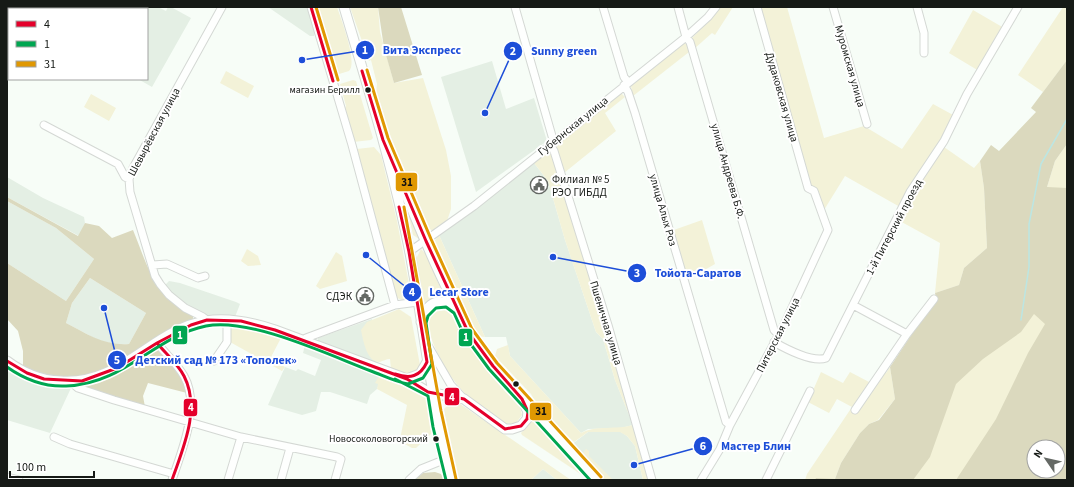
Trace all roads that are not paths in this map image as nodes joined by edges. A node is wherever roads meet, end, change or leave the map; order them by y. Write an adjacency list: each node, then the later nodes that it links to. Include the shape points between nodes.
1 (222, 7): 19 (street, Шевырёвская улица)
2 (311, 7): 27 (street, via 352,145)
3 (344, 7): 17 (main road)
4 (515, 7): 18 (street, Пшеничная улица)
5 (603, 7): 14 (street, улица Алых Роз)
6 (678, 7): 12 (street, улица Андреева Б.Ф.)
7 (716, 7): 12 (street, Губернская улица)
8 (757, 7): 20 (street, Дудаковская улица)
9 (834, 7): 15 (street, Муромская улица)
10 (917, 7): 13 (street, via 924,33)
11 (1018, 7): 28 (street, 1-й Питерский проезд, via 967,94 944,141 910,192)
12 (686, 37): 14 (street, Губернская улица); 33 (street, улица Андреева Б.Ф., via 690,42 774,330)
13 (924, 53)
14 (626, 84): 18 (street, Губернская улица); 50 (street, улица Алых Роз, via 726,422)
15 (867, 124)
16 (44, 125): 19 (street, via 118,164)
17 (384, 140): 21 (main road); 22 (main road)
18 (552, 142): 21 (street, Губернская улица); 64 (street, Пшеничная улица)
19 (129, 179): 23 (street, Шевырёвская улица, via 130,192)
20 (808, 188): 33 (street, Питерская улица, via 814,191 828,230)
21 (426, 242): 22 (street, Губернская улица); 29 (main road)
22 (410, 252): 26 (main road)
23 (153, 265): 24 (street, via 167,264 198,278); 30 (street, Шевырёвская улица, via 155,276 169,295 185,308)
24 (205, 276)
25 (934, 299): 34 (street)
26 (418, 302): 27 (street); 32 (main road)
27 (395, 305): 36 (street, via 306,338)
28 (853, 305): 34 (street); 37 (street, 1-й Питерский проезд, via 826,358 820,361)
29 (458, 310): 32 (main road, via 447,302 436,302 425,311); 47 (main road, via 479,349)
30 (207, 320): 31 (main road); 38 (main road, via 191,325)
31 (226, 320): 36 (main road, via 259,325); 40 (street, via 227,342)
32 (421, 323): 35 (main road)
33 (778, 334): 37 (street, Питерская улица)
34 (907, 334): 48 (street)
35 (423, 336): 41 (main road); 46 (street, via 446,377)
36 (305, 341): 42 (main road)
37 (774, 342): 50 (street, Питерская улица)
38 (157, 343): 43 (main road, via 102,375); 49 (street, via 184,376 192,399)
39 (7, 361): 43 (main road, via 35,377)
40 (214, 361)
41 (427, 362): 42 (main road, via 420,374); 45 (main road)
42 (407, 379): 45 (main road)
43 (71, 382): 49 (street, via 78,388)
44 (810, 391): 66 (street)
45 (433, 393): 46 (main road); 54 (main road)
46 (464, 399): 47 (main road, via 504,428 512,430 523,424 528,417 528,410)
47 (522, 399): 63 (main road)
48 (855, 410)
49 (188, 422): 52 (street); 56 (street)
50 (730, 425): 65 (street, Питерская улица, via 720,449)
51 (54, 437): 56 (street)
52 (241, 437): 53 (street); 58 (street)
53 (290, 448): 59 (street); 60 (street, via 341,459)
54 (446, 459): 61 (street, via 421,469); 62 (main road)
55 (7, 477): 57 (street)
56 (173, 477)
57 (19, 480)
58 (228, 480)
59 (282, 480)
60 (335, 480)
61 (409, 480)
62 (451, 480)
63 (597, 480)
64 (652, 480)
65 (701, 480)
66 (766, 480)

